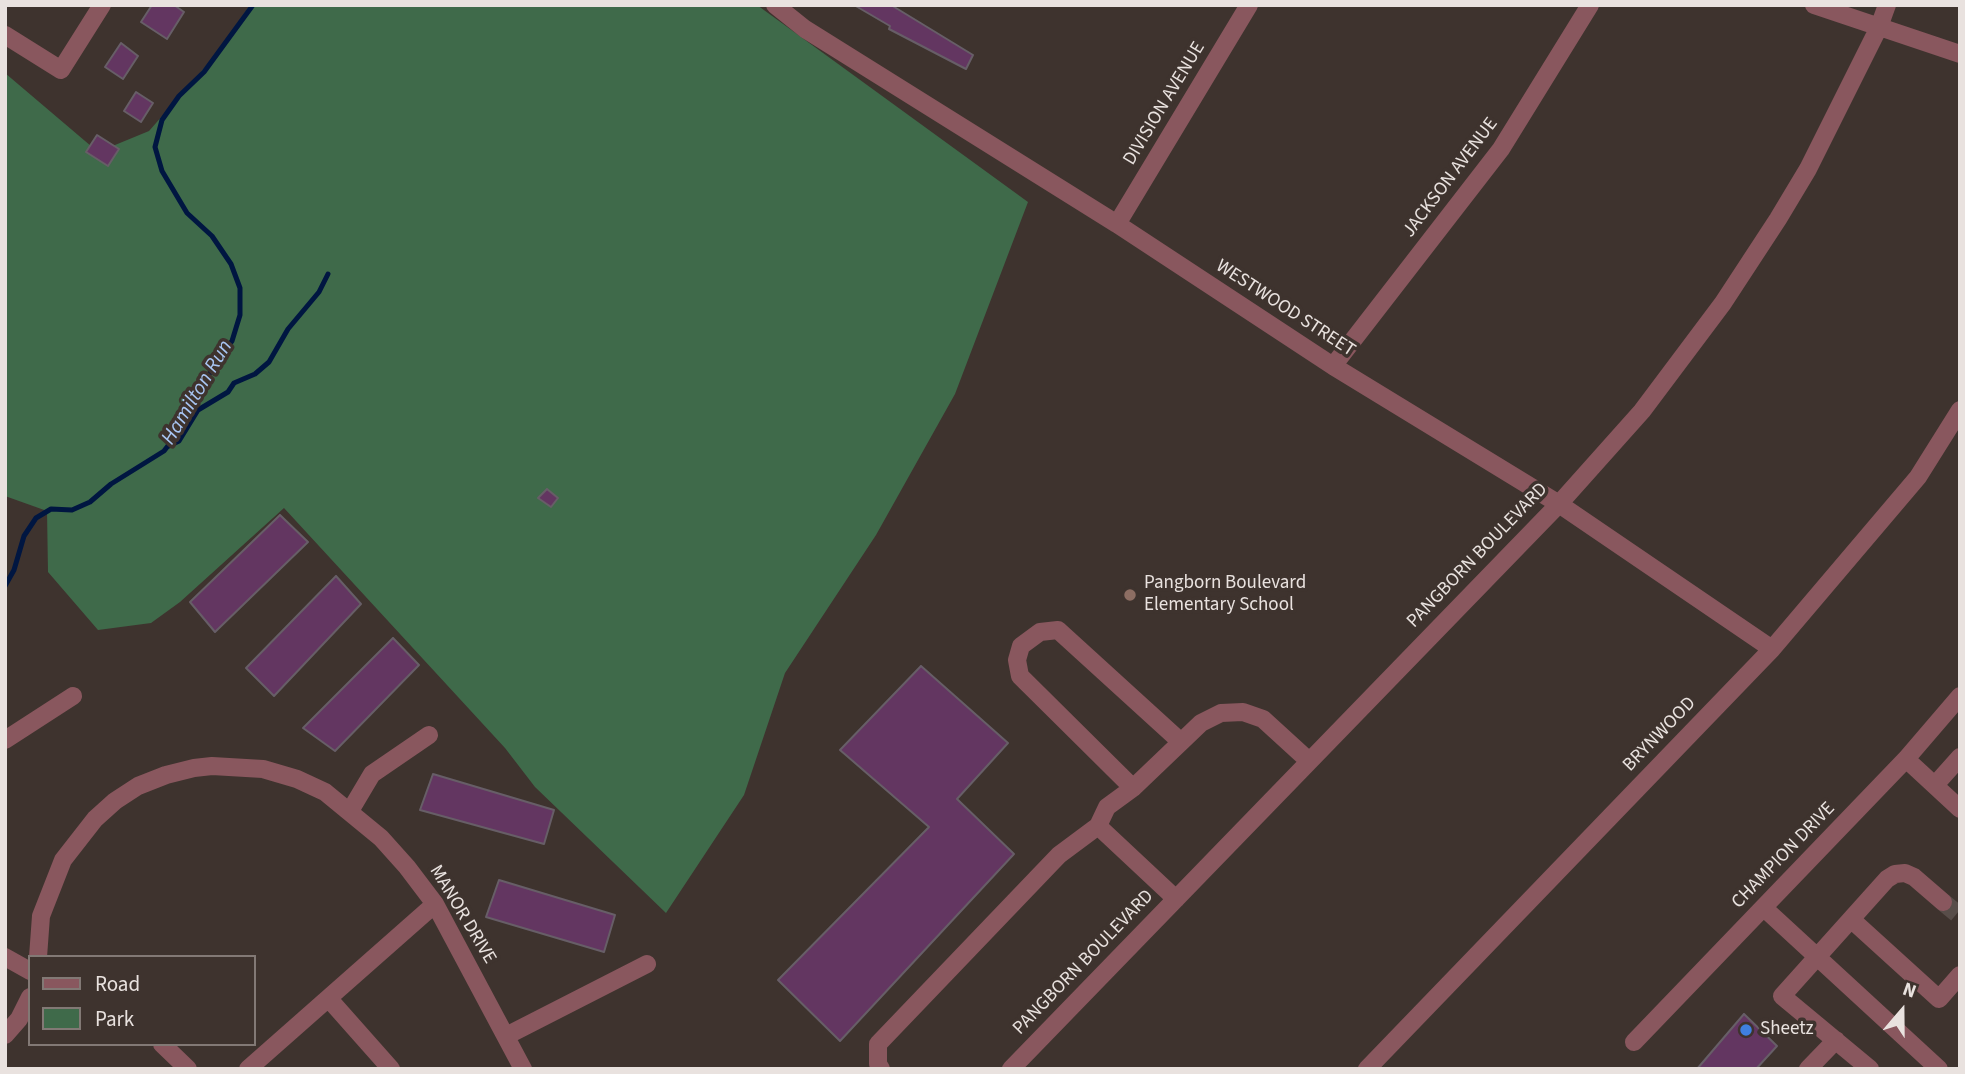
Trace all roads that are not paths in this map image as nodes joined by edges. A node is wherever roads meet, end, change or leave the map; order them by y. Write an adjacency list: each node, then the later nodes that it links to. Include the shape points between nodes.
1 (102, 5): 8 (street, via 61,70)
2 (775, 5): 10 (street, WESTWOOD STREET, via 805,29)
3 (1249, 5): 10 (street, DIVISION AVENUE)
4 (1590, 5): 11 (street, JACKSON AVENUE, via 1502,149)
5 (1814, 5): 7 (street)
6 (1887, 5): 7 (street, PANGBORN BOULEVARD)
7 (1879, 27): 9 (street); 13 (street, PANGBORN BOULEVARD, via 1808,169 1723,303 1642,411)
8 (5, 35)
9 (1960, 54)
10 (1117, 224): 11 (street, WESTWOOD STREET)
11 (1333, 366): 13 (street, WESTWOOD STREET)
12 (1960, 410): 14 (street, BRYNWOOD, via 1917,477)
13 (1559, 504): 14 (street, WESTWOOD STREET); 22 (street, PANGBORN BOULEVARD)
14 (1772, 649): 52 (street, BRYNWOOD)
15 (73, 696): 18 (street)
16 (1960, 696): 21 (street, CHAMPION DRIVE)
17 (429, 736): 26 (street, via 372,774)
18 (5, 740)
19 (1181, 742): 22 (street, via 1201,723 1221,713 1243,712 1263,719); 24 (street); 24 (street, via 1058,630 1040,632 1021,646 1017,660 1020,676)
20 (1960, 757): 23 (street)
21 (1906, 759): 23 (street); 31 (street, CHAMPION DRIVE)
22 (1309, 761): 28 (street, PANGBORN BOULEVARD)
23 (1935, 785): 25 (street)
24 (1133, 788): 27 (street, via 1107,807)
25 (1960, 809)
26 (350, 811): 30 (street, MANOR DRIVE, via 398,857); 33 (street, MANOR DRIVE, via 325,792 263,769 212,765 138,786 95,818 63,860 41,916)
27 (1098, 826): 28 (street); 50 (street, via 1059,855 877,1044)
28 (1176, 899): 51 (street, PANGBORN BOULEVARD)
29 (1943, 902): 32 (street, via 1914,877 1895,874)
30 (435, 904): 39 (street); 42 (street, MANOR DRIVE)
31 (1763, 908): 35 (street); 44 (street, CHAMPION DRIVE)
32 (1852, 920): 35 (street); 38 (street, via 1938,999)
33 (38, 955)
34 (5, 957): 36 (street)
35 (1818, 957): 43 (street, via 1782,996); 55 (street)
36 (28, 959)
37 (648, 964): 42 (street)
38 (1960, 975)
39 (328, 999): 47 (street); 48 (street)
40 (28, 1001): 41 (street)
41 (5, 1035)
42 (506, 1036): 49 (street, MANOR DRIVE)
43 (1836, 1040): 53 (street); 54 (street)
44 (1634, 1042)
45 (164, 1046): 46 (street)
46 (188, 1069)
47 (248, 1069)
48 (391, 1069)
49 (523, 1069)
50 (881, 1069)
51 (1011, 1069)
52 (1367, 1069)
53 (1808, 1069)
54 (1870, 1069)
55 (1939, 1069)

